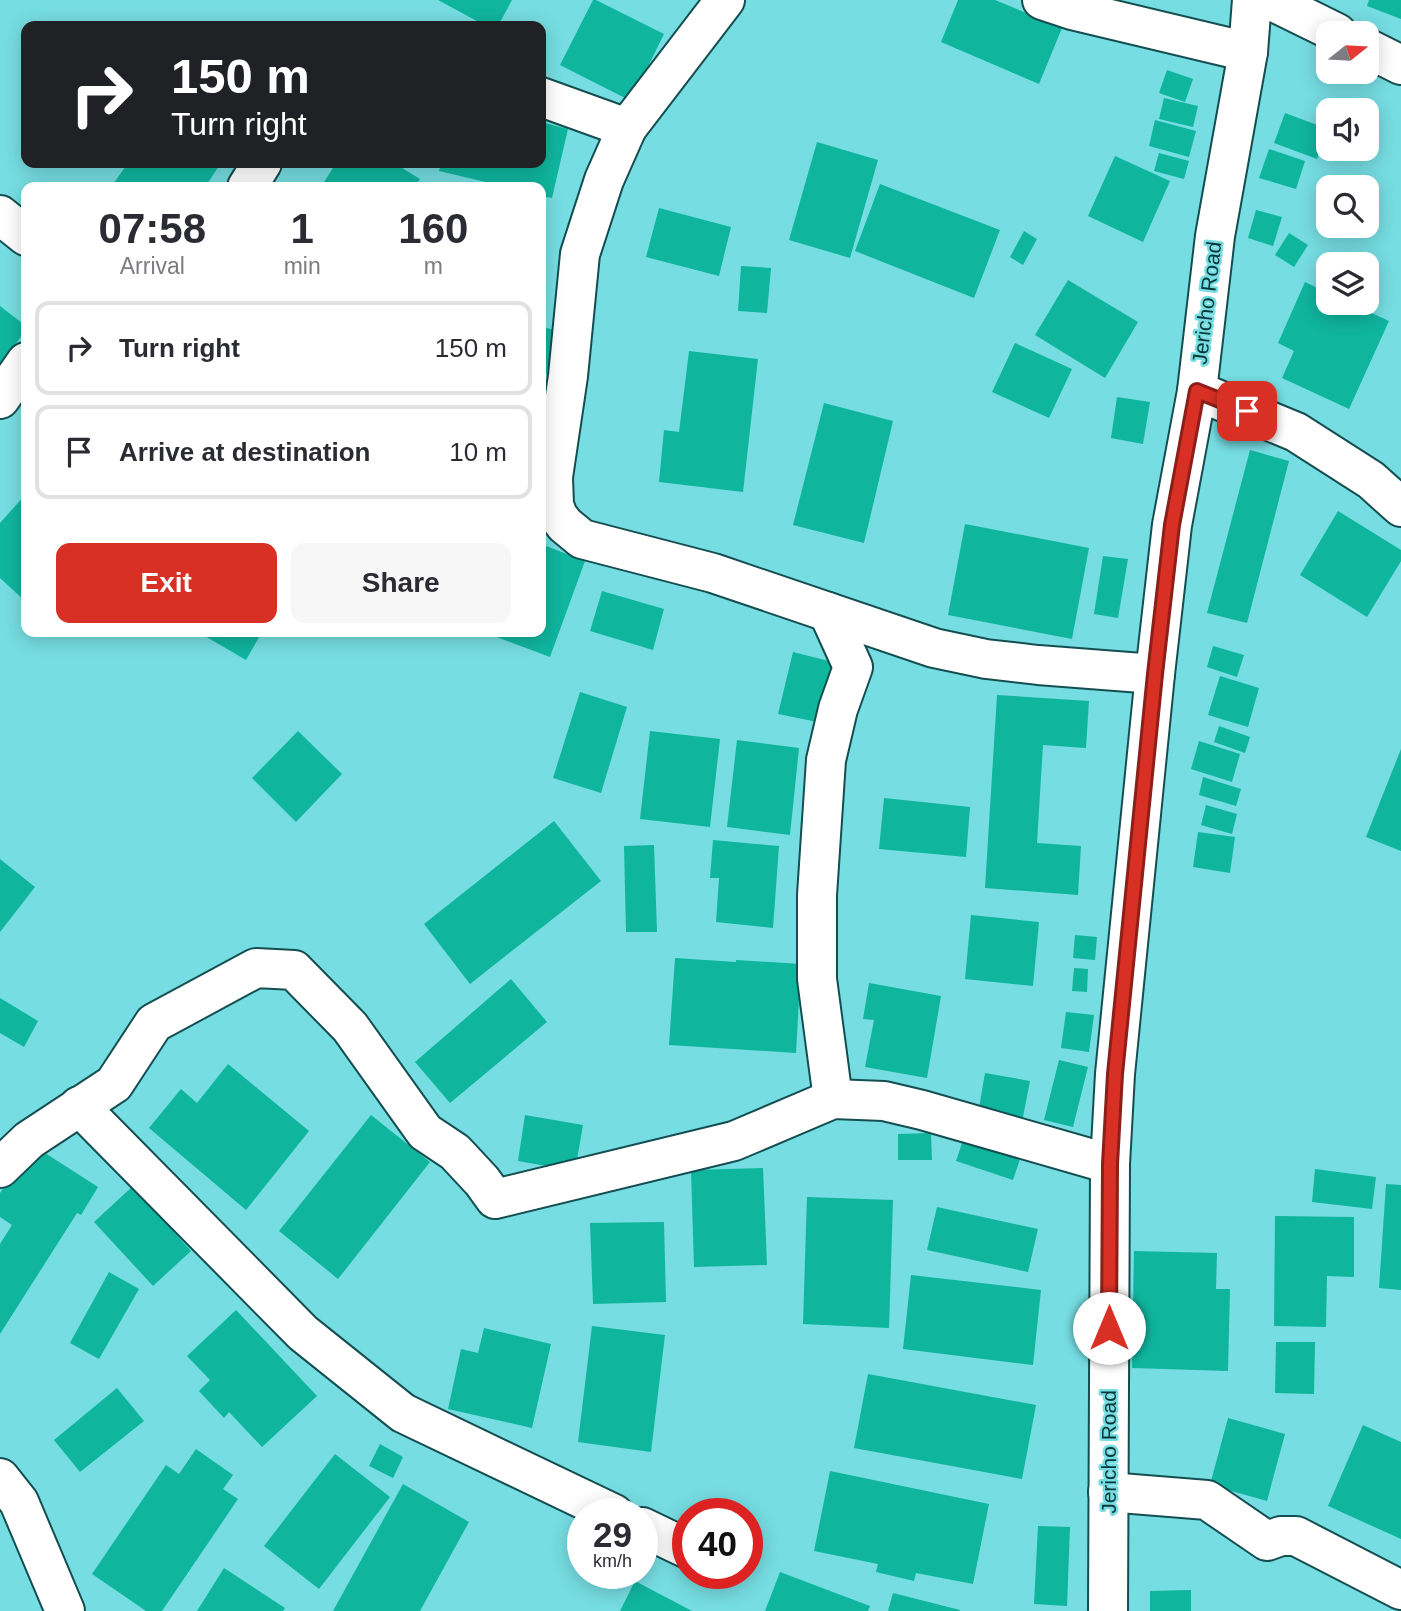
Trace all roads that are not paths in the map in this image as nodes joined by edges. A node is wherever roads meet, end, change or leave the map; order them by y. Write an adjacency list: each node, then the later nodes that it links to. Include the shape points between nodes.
1 (725, 0): 10 (street)
2 (1042, 0): 6 (street)
3 (1252, 0): 6 (street, Jericho Road)
4 (1269, 0): 5 (street)
5 (1316, 23)
6 (1248, 52): 14 (street, Jericho Road, via 1215,236)
7 (1379, 54): 8 (street)
8 (1401, 65)
9 (546, 99): 10 (street)
10 (627, 128): 17 (street, via 580,254 553,477 558,516 582,539 713,573)
11 (0, 215): 12 (street)
12 (21, 232)
13 (21, 369): 15 (street)
14 (1197, 391): 16 (street, via 1296,432 1371,480); 20 (street, Jericho Road, via 1172,525)
15 (0, 399)
16 (1401, 507)
17 (828, 612): 18 (street); 19 (street)
18 (908, 640): 19 (street); 20 (street, via 986,659)
19 (853, 667): 21 (street, via 826,760 817,895 817,979)
20 (1155, 674): 23 (street, Jericho Road)
21 (833, 1098): 22 (street, via 734,1141 495,1199 455,1152 425,1132 350,1027 294,970 256,968 155,1024 114,1084); 23 (street, via 897,1104)
22 (79, 1106): 24 (street, via 29,1140); 27 (street, via 303,1334 403,1413)
23 (1110, 1164): 26 (street, Jericho Road)
24 (0, 1168)
25 (0, 1478): 29 (street, via 19,1502)
26 (1108, 1492): 28 (street, via 1207,1500 1267,1541 1296,1536); 30 (street, Jericho Road)
27 (581, 1498)
28 (1401, 1590)
29 (65, 1611)
30 (1108, 1611)

